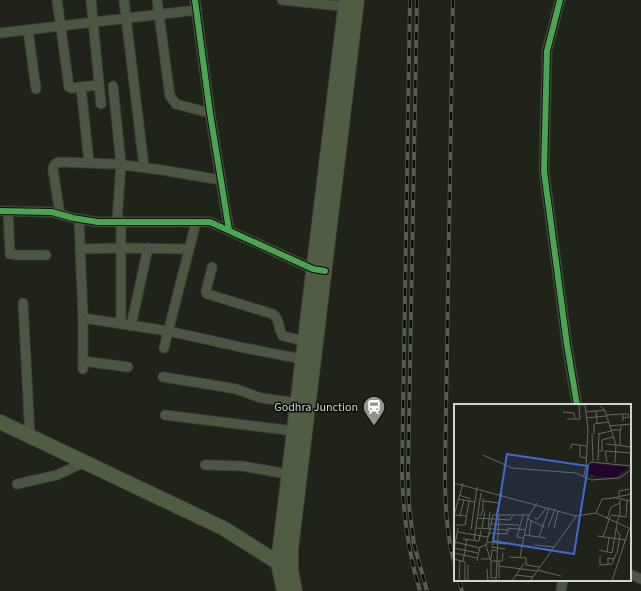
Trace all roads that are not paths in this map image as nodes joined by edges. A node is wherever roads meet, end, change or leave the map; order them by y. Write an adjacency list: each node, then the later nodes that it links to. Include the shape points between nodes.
1 (57, 0): 13 (street)
2 (91, 0): 12 (street)
3 (124, 0): 11 (street)
4 (157, 0): 10 (street)
5 (195, 0): 9 (street)
6 (283, 0): 8 (street)
7 (560, 0): 50 (street, via 547,51 544,171)
8 (351, 4): 38 (main road)
9 (196, 10): 10 (street); 21 (street)
10 (159, 15): 11 (street); 21 (street, via 170,96 176,104)
11 (126, 18): 12 (street); 24 (street)
12 (94, 22): 13 (street); 16 (street)
13 (60, 26): 14 (street); 18 (street, via 69,87)
14 (28, 30): 15 (street); 19 (street)
15 (0, 33)
16 (100, 85): 18 (street); 20 (street)
17 (114, 86): 23 (street)
18 (81, 87): 22 (street)
19 (36, 89)
20 (101, 104)
21 (210, 113): 25 (street)
22 (89, 163): 23 (street); 27 (street, via 59,162 53,166)
23 (121, 164): 24 (street); 29 (street)
24 (144, 167): 25 (street)
25 (220, 180): 31 (street)
26 (4, 211): 27 (street); 36 (street, via 10,254)
27 (60, 214): 28 (street)
28 (78, 219): 29 (street, via 98,222); 34 (street)
29 (119, 221): 30 (street); 32 (street)
30 (196, 222): 31 (street, via 210,222); 35 (street)
31 (229, 230): 38 (street)
32 (121, 248): 33 (street); 34 (street); 41 (street)
33 (148, 248): 35 (street); 42 (street)
34 (80, 249): 40 (street)
35 (189, 249): 43 (street)
36 (46, 255)
37 (212, 267): 44 (street, via 207,294 273,314 278,320 279,331 283,336)
38 (319, 270): 44 (main road); 60 (main road)
39 (23, 303): 54 (street)
40 (83, 318): 41 (street); 47 (street, via 83,365)
41 (121, 324): 42 (street)
42 (131, 326): 43 (street)
43 (168, 331): 45 (street); 46 (street)
44 (304, 341): 46 (main road)
45 (164, 348)
46 (302, 359): 49 (main road)
47 (128, 367)
48 (163, 377): 49 (street, via 226,387 261,398)
49 (297, 403): 53 (main road)
50 (577, 404)
51 (166, 415): 53 (street)
52 (0, 422): 54 (main road)
53 (294, 431): 57 (main road)
54 (30, 437): 55 (main road)
55 (83, 463): 58 (street, via 57,475); 59 (main road, via 223,528)
56 (205, 465): 57 (street, via 242,466)
57 (288, 474): 60 (main road)
58 (17, 484)
59 (248, 544): 60 (main road); 61 (main road)
60 (285, 547): 61 (main road); 62 (main road)
61 (278, 563): 62 (main road); 66 (main road)
62 (291, 570): 67 (main road)
63 (631, 574): 64 (street)
64 (641, 578)
65 (564, 581): 68 (street)
66 (284, 591)
67 (295, 591)
68 (561, 591)

